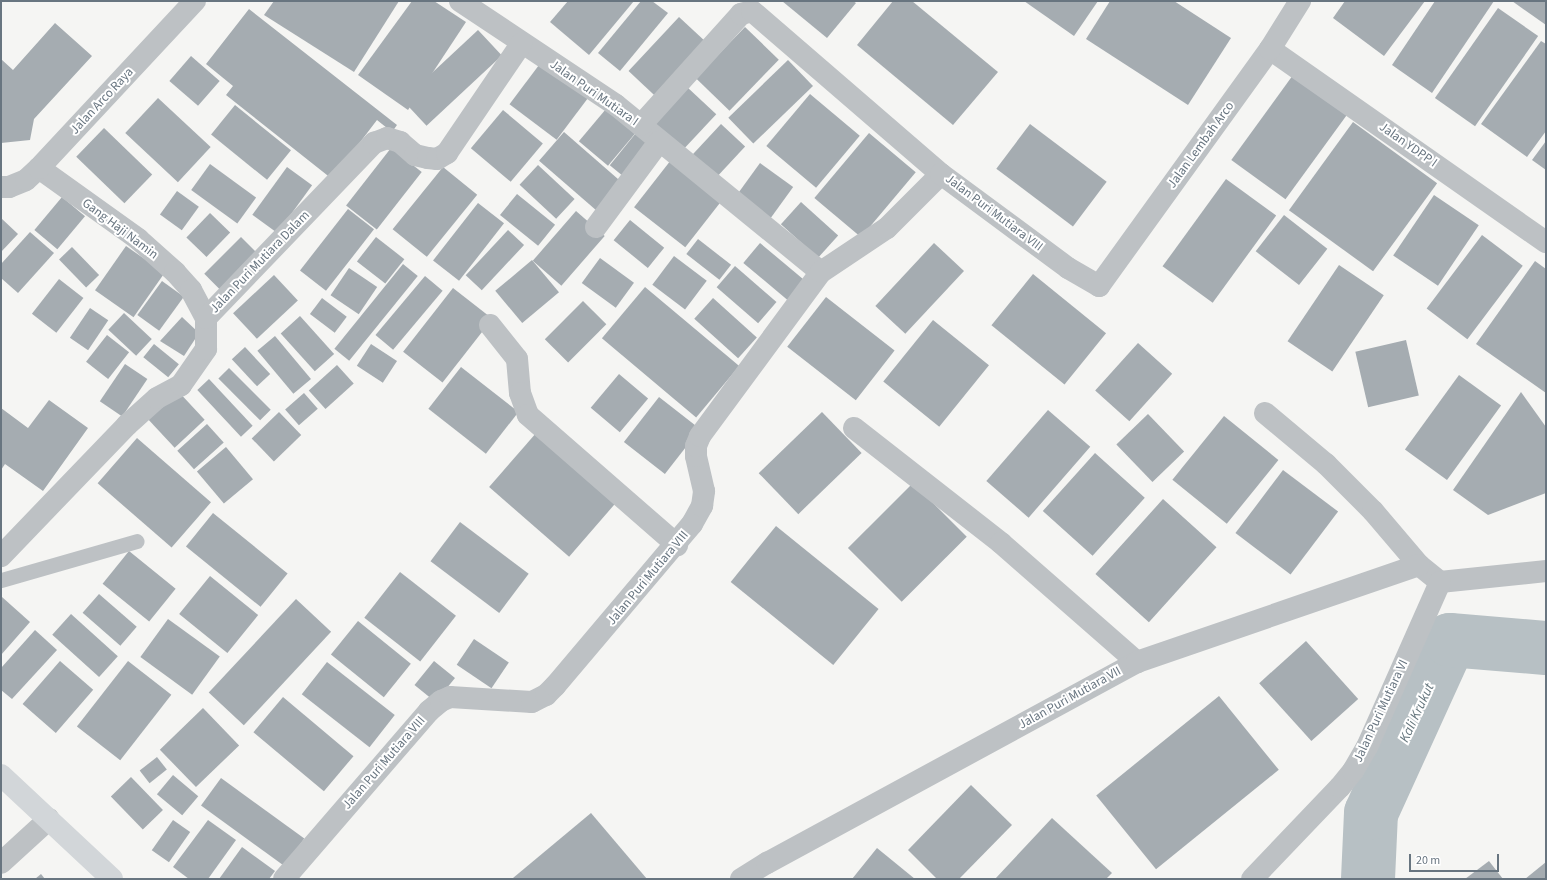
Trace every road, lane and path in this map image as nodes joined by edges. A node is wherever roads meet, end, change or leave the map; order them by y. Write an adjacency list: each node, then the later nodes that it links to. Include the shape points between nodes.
1 (195, 1): 8 (street, Jalan Arco Raya)
2 (460, 1): 4 (street, Jalan Puri Mutiara I)
3 (1294, 3): 5 (street, Jalan Lembah Arco)
4 (521, 44): 6 (street, Jalan Puri Mutiara I, via 616,105); 15 (street, Jalan Puri Mutiara Dalam, via 447,154 437,159 415,155 400,142 387,138 374,143)
5 (1270, 49): 12 (street, Jalan YDPP I); 14 (street, Jalan Lembah Arco)
6 (641, 125): 7 (street, Jalan Puri Mutiara I); 9 (street, via 741,14 752,11)
7 (659, 142): 11 (street); 13 (street, Jalan Puri Mutiara I)
8 (39, 168): 10 (street, Jalan Arco Raya, via 26,180 9,187); 15 (street, Gang Haji Namin, via 138,240 175,272 191,290)
9 (941, 174): 13 (street, Jalan Puri Mutiara VIII, via 887,228); 14 (street, Jalan Puri Mutiara VIII, via 1068,268)
10 (1, 187)
11 (596, 227)
12 (1546, 242)
13 (821, 272): 20 (street, Jalan Puri Mutiara VIII, via 700,436 696,446 704,492 702,506)
14 (1099, 286)
15 (206, 318): 21 (street, Jalan Puri Mutiara Dalam, via 206,349 181,385 157,398 127,425)
16 (490, 325): 20 (street, via 517,359 520,393 528,415)
17 (1265, 412): 22 (street, via 1326,464 1373,511)
18 (854, 428): 26 (street, via 1001,543)
19 (137, 541): 24 (lane)
20 (677, 545): 31 (street, Jalan Puri Mutiara VIII, via 546,695 532,702 450,697 436,704)
21 (1, 556)
22 (1419, 565): 25 (street); 26 (street, Jalan Puri Mutiara VII)
23 (1546, 571): 25 (street)
24 (1, 580)
25 (1440, 582): 33 (street, Jalan Puri Mutiara VI, via 1367,748 1353,771)
26 (1137, 662): 32 (street, Jalan Puri Mutiara VII)
27 (1, 775): 28 (street)
28 (49, 819): 29 (street); 30 (street)
29 (1, 863)
30 (112, 879)
31 (284, 879)
32 (741, 879)
33 (1252, 879)

